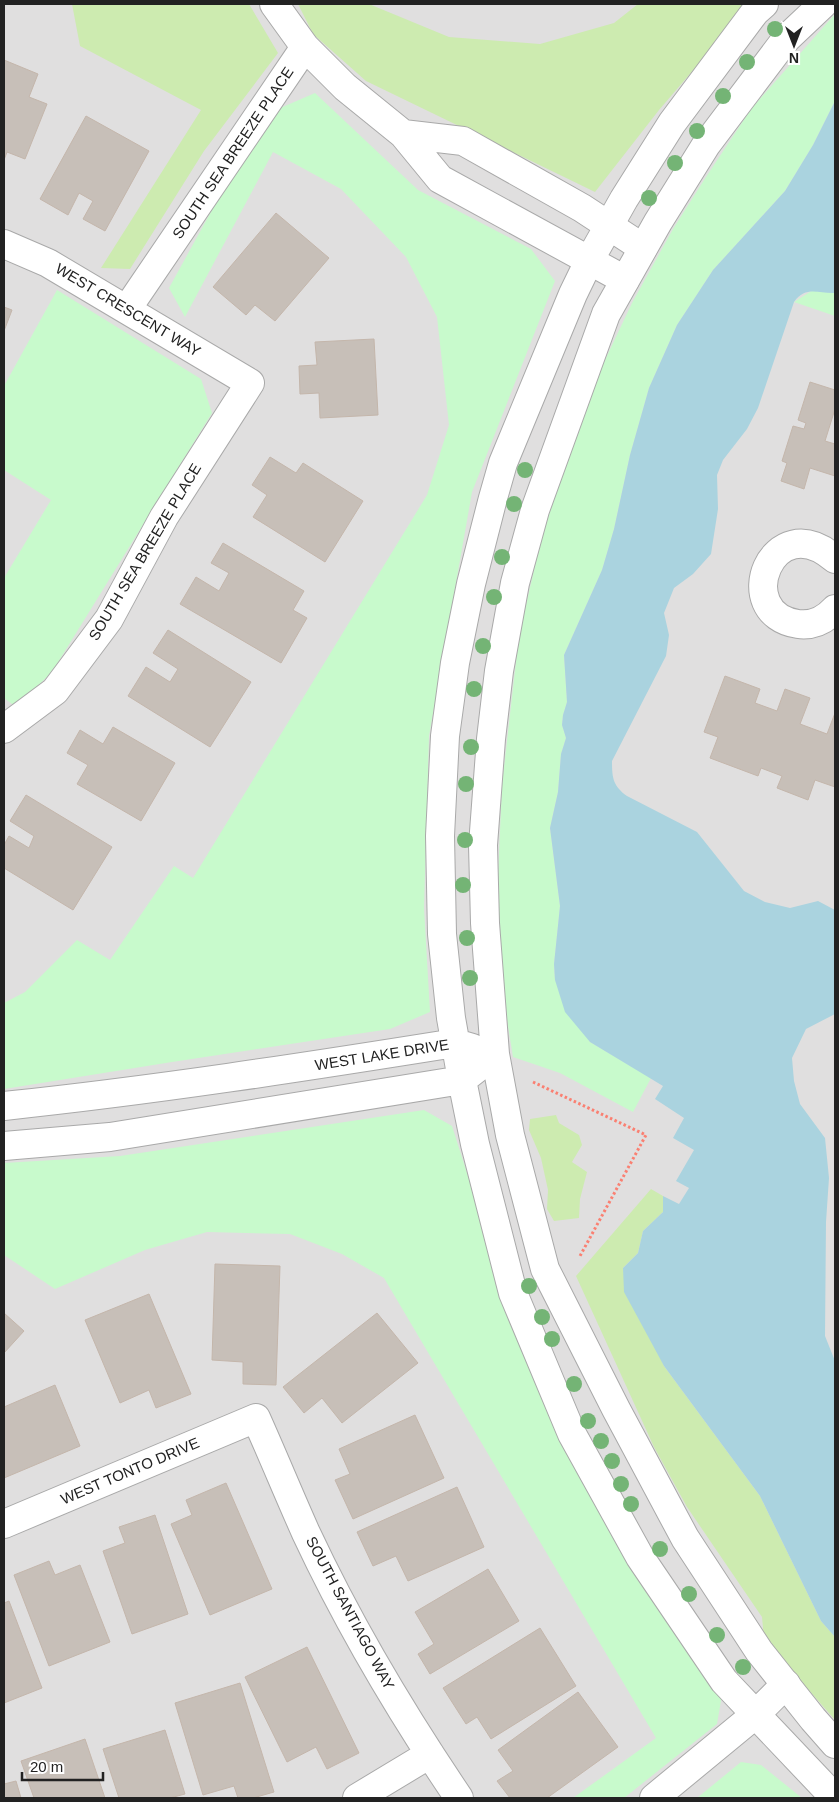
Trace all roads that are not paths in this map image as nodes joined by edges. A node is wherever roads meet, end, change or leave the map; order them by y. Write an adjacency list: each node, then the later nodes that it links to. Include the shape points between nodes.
1 (274, 4): 4 (street)
2 (764, 4): 6 (street, via 672,123)
3 (823, 4): 8 (street, via 786,39 706,145)
4 (305, 47): 5 (street, via 345,88); 11 (street, SOUTH SEA BREEZE PLACE)
5 (402, 134): 6 (street, via 463,140 582,208); 9 (street, via 440,179)
6 (609, 227): 8 (street); 9 (street)
7 (4, 244): 11 (street, WEST CRESCENT WAY, via 48,263)
8 (643, 248): 10 (street)
9 (589, 261): 10 (street); 16 (street, via 492,498 455,663 445,736 440,836 442,934)
10 (625, 280): 17 (street, via 606,314 535,510 515,583 499,671 483,845)
11 (126, 309): 12 (street, WEST CRESCENT WAY)
12 (250, 383): 15 (street, SOUTH SEA BREEZE PLACE, via 164,517 109,619 56,691)
13 (835, 559): 14 (street, via 812,544 784,548 773,557 762,582 764,596 771,608 781,618 793,623 817,622)
14 (835, 609)
15 (6, 724)
16 (456, 1043): 17 (street, WEST LAKE DRIVE); 18 (street); 19 (street, WEST LAKE DRIVE, via 213,1081)
17 (495, 1054): 18 (street); 23 (street, via 510,1135 546,1269 685,1538 759,1651)
18 (462, 1080): 20 (street, via 110,1137); 24 (street, via 513,1293 572,1434 640,1557 724,1681)
19 (4, 1106)
20 (4, 1146)
21 (256, 1418): 22 (street, WEST TONTO DRIVE); 26 (street, SOUTH SANTIAGO WAY, via 307,1534 360,1638)
22 (4, 1524)
23 (786, 1684): 24 (street); 25 (street)
24 (756, 1714): 29 (street); 30 (street)
25 (835, 1744)
26 (430, 1754): 27 (street); 28 (street, SOUTH SANTIAGO WAY)
27 (358, 1798)
28 (459, 1798)
29 (654, 1798)
30 (835, 1798)

